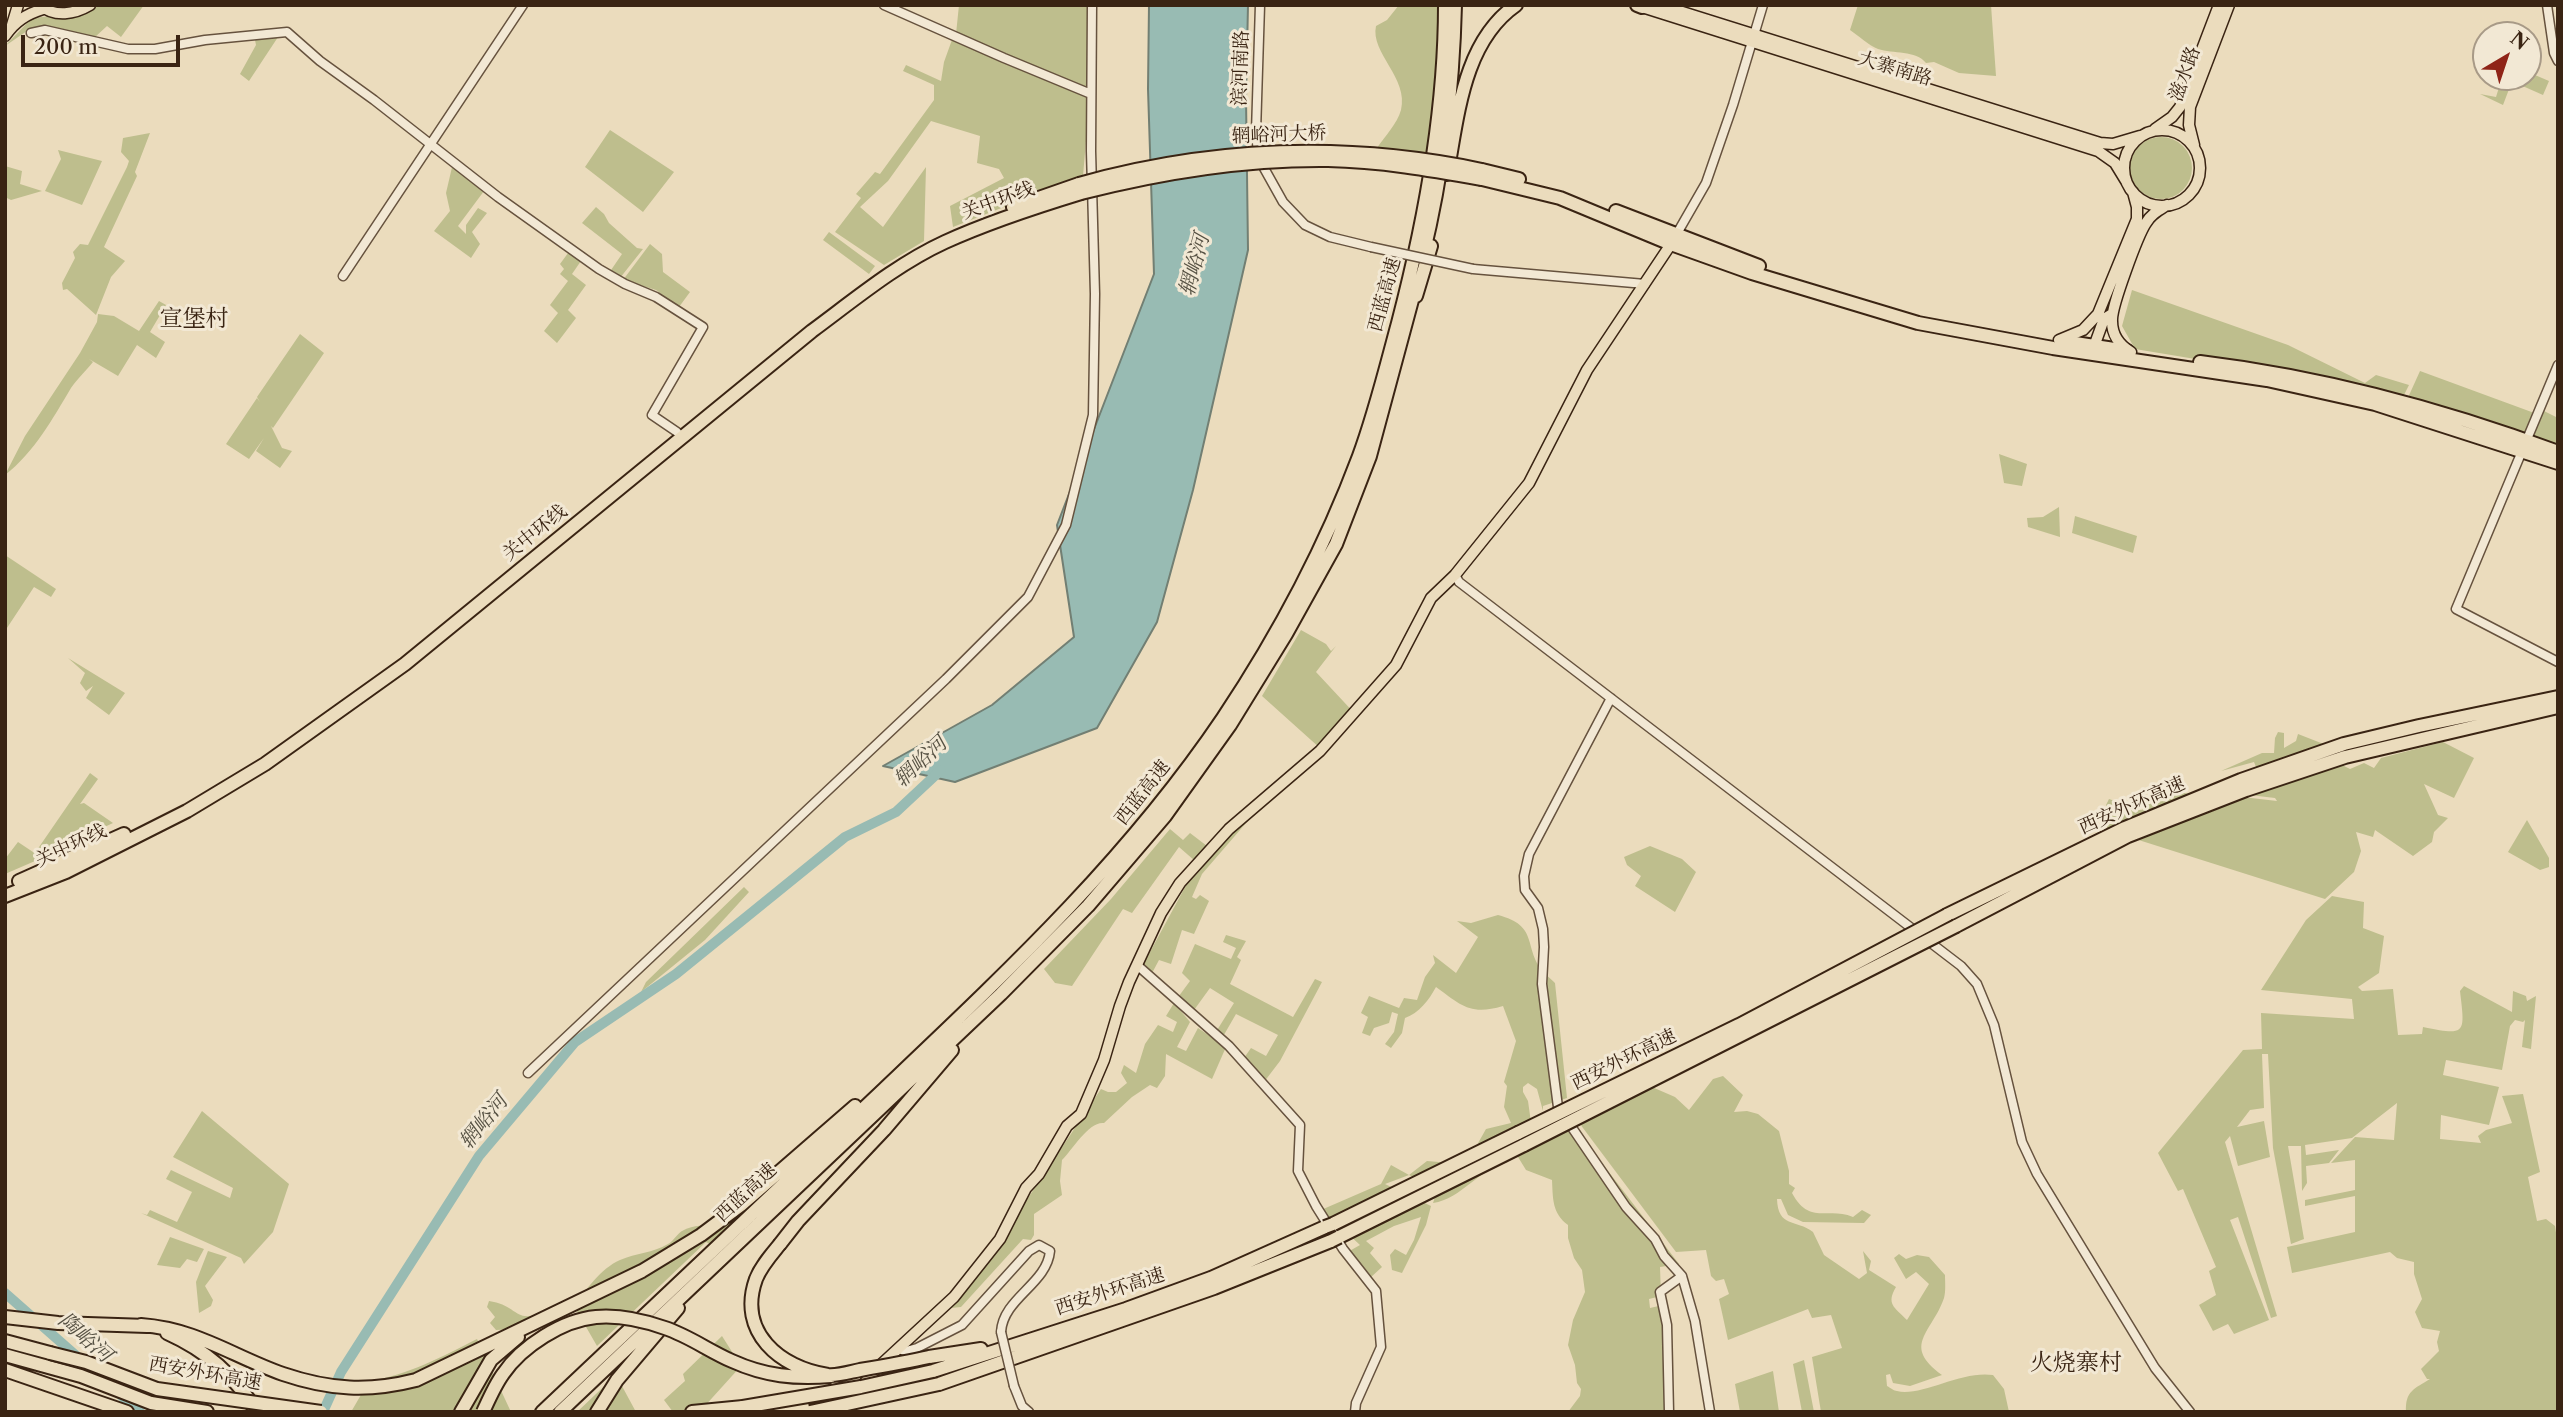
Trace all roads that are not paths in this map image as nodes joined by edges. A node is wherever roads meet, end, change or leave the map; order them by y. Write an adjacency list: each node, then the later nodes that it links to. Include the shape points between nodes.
1 (18, 5): 17 (main road)
2 (90, 5): 16 (main road, via 75,14)
3 (523, 5): 25 (street)
4 (884, 5): 22 (street)
5 (1092, 5): 22 (street)
6 (1260, 5): 33 (street, 滨河南路, bridge, via 1258,154 1297,219 1322,234 1472,269)
7 (1445, 5): 53 (highway, 西蓝高速, via 1440,93 1414,263 1360,454 1322,542 1278,629 1159,806)
8 (1454, 5): 35 (highway, 西蓝高速, via 1438,181)
9 (1517, 5): 35 (highway, via 1487,34 1471,66 1439,215)
10 (1660, 5): 20 (main road, 大寨南路)
11 (1763, 5): 20 (street)
12 (2219, 5): 23 (main road, 滋水路, via 2180,107)
13 (2229, 5): 26 (main road, 滋水路, via 2189,112)
14 (2547, 5): 21 (street)
15 (1640, 6): 20 (main road, 大寨南路)
16 (42, 7): 17 (main road)
17 (12, 25): 19 (main road)
18 (31, 33): 25 (street, via 45,30 128,50 287,32)
19 (5, 36)
20 (1752, 39): 24 (main road, 大寨南路, via 2100,143); 27 (main road, 大寨南路, via 2098,151 2115,163); 31 (street, via 1706,183)
21 (2558, 61)
22 (1091, 93): 54 (street, via 1093,415 1066,525 1028,597)
23 (2151, 131): 24 (main road); 26 (main road, via 2175,132)
24 (2140, 136): 27 (main road, via 2126,155)
25 (428, 144): 32 (street); 40 (street, via 599,269 703,327 652,415)
26 (2197, 156): 30 (main road, via 2197,182 2180,201)
27 (2126, 181): 29 (main road)
28 (1080, 188): 31 (highway, 辋峪河大桥, bridge, via 1184,170 1296,161 1362,162 1482,175); 40 (highway, 关中环线, via 995,213 872,279); 51 (highway, 关中环线, via 943,243 875,284 405,664 265,764 187,811 66,872)
29 (2133, 192): 30 (main road, via 2155,205); 34 (main road, via 2137,219)
30 (2168, 205): 34 (main road, via 2154,213 2143,229)
31 (1674, 239): 33 (main road); 36 (highway, via 1883,305); 37 (highway, via 1752,272 1918,323)
32 (343, 276)
33 (1645, 284): 44 (main road, via 1587,370 1529,483)
34 (2106, 314): 36 (main road); 37 (main road); 38 (main road, via 2116,337)
35 (1409, 316): 53 (highway, 西蓝高速, via 1370,456 1336,544 1286,635 1230,726 1165,816 1088,906)
36 (2058, 340): 37 (highway)
37 (2093, 350): 38 (highway); 41 (highway, via 2375,404)
38 (2132, 352): 41 (highway, via 2270,371 2379,394)
39 (2558, 365): 41 (street)
40 (677, 432): 50 (highway, 关中环线, via 404,656 263,759 174,809)
41 (2524, 446): 42 (highway); 43 (highway); 45 (street, via 2456,610)
42 (2558, 453)
43 (2558, 463)
44 (1455, 575): 47 (street); 52 (main road, via 1431,598 1396,665 1321,751 1229,829 1180,883)
45 (2558, 662)
46 (2558, 697): 49 (highway, 西安外环高速, via 2419,726)
47 (1611, 698): 57 (street, via 1529,854 1525,890 1538,908 1543,929 1542,984 1558,1107 1626,1206); 85 (street, via 1961,966 1978,984 1994,1026 2022,1142 2037,1174 2155,1368)
48 (2558, 708): 49 (highway, 西安外环高速)
49 (2345, 751): 55 (highway, 西安外环高速, bridge, via 2128,836 1956,926); 55 (highway, 西安外环高速, bridge, via 2241,780 2125,828 1947,915)
50 (5, 887)
51 (5, 896)
52 (1137, 965): 63 (main road, via 1081,1114 1026,1188 1000,1239 954,1297); 82 (street, via 1229,1045 1300,1125 1298,1171 1343,1249 1376,1291 1381,1347)
53 (1000, 987): 56 (highway, 西蓝高速); 59 (highway, via 701,1235 642,1272); 66 (highway, bridge, via 884,1130 798,1221 766,1261 754,1286 757,1331 770,1350 788,1362)
54 (528, 1073)
55 (1521, 1139): 62 (highway, 西安外环高速, via 1212,1278); 78 (highway, 西安外环高速, bridge, via 1335,1239 1214,1289 939,1384)
56 (717, 1254): 73 (highway, 西蓝高速); 74 (highway, 西蓝高速); 75 (highway)
57 (1682, 1276): 83 (street, via 1660,1292 1667,1325); 84 (street, via 1695,1321)
58 (5, 1317): 60 (highway)
59 (544, 1319): 60 (highway, via 416,1380 347,1389 283,1374 186,1331); 71 (highway, via 491,1360)
60 (141, 1325): 69 (highway, via 168,1333 202,1353 242,1386)
61 (5, 1341): 70 (highway, 西安外环高速, bridge, via 86,1362 157,1389)
62 (1016, 1343): 66 (highway, bridge); 76 (highway, 西安外环高速, bridge, via 933,1371 861,1387)
63 (898, 1349): 80 (main road, via 873,1372); 81 (street, bridge, via 917,1348 962,1325 1029,1251 1045,1247 1050,1251 1049,1263 1004,1314 1001,1332 1014,1386)
64 (5, 1355): 68 (highway, 西安外环高速, via 81,1376 151,1403)
65 (5, 1370): 67 (highway)
66 (831, 1376): 72 (highway, bridge, via 799,1379 756,1370 665,1328 625,1318 596,1317 537,1339 504,1373)
67 (127, 1412)
68 (207, 1412)
69 (257, 1412)
70 (321, 1412)
71 (461, 1412)
72 (483, 1412)
73 (542, 1412)
74 (560, 1412)
75 (597, 1412)
76 (692, 1412)
77 (801, 1412): 79 (street)
78 (810, 1412)
79 (822, 1412)
80 (843, 1412)
81 (1029, 1412)
82 (1355, 1412)
83 (1670, 1412)
84 (1710, 1412)
85 (2190, 1412)

